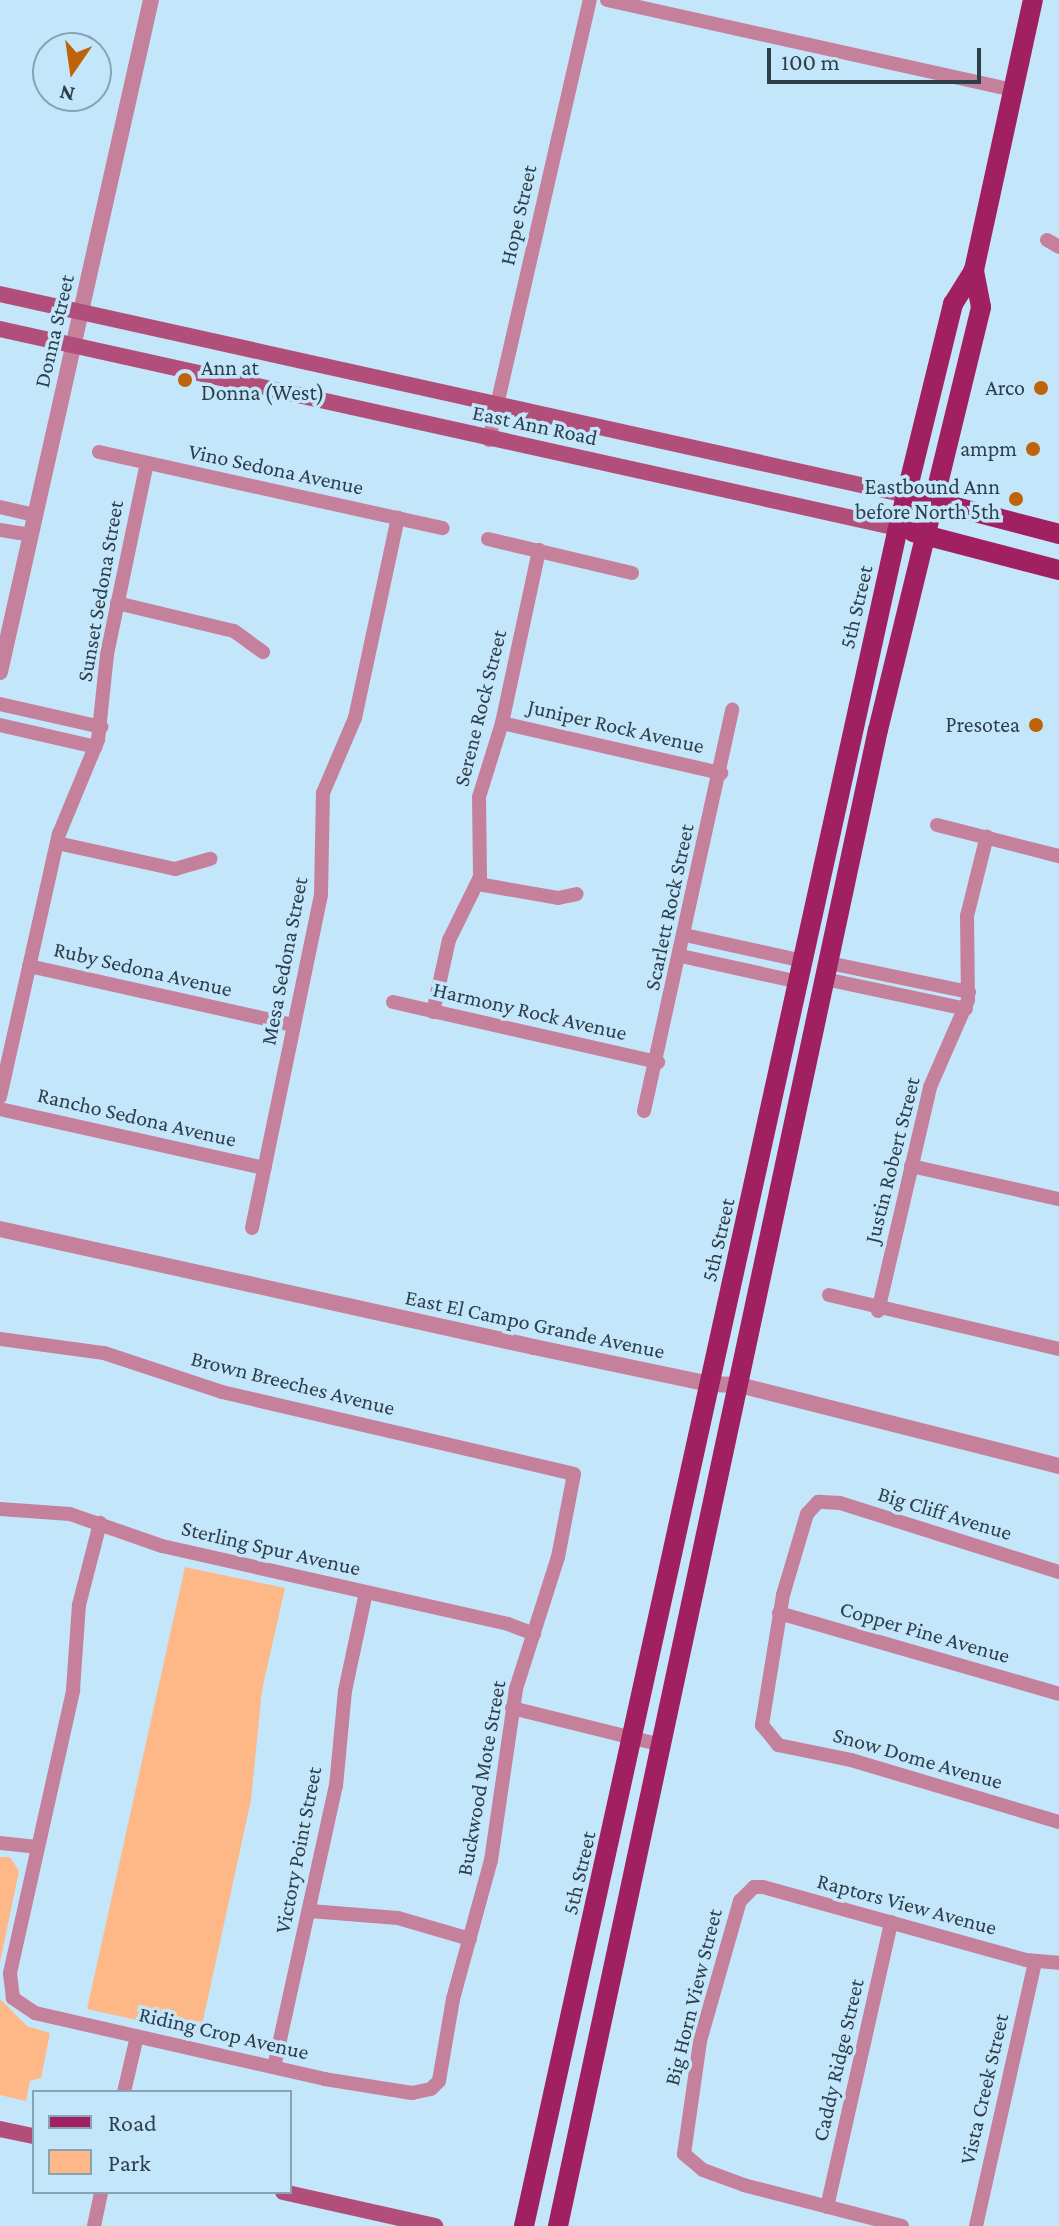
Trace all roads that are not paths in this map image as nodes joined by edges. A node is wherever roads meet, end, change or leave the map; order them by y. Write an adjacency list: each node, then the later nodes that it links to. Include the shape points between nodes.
1 (151, 0): 8 (street, Donna Street)
2 (590, 0): 11 (street, Hope Street)
3 (607, 0): 5 (street)
4 (1033, 0): 5 (main road, 5th Street)
5 (1013, 90): 6 (main road, 5th Street)
6 (974, 270): 15 (main road, 5th Street, via 953,304); 16 (main road, 5th Street, via 981,307)
7 (0, 294): 8 (main road, East Ann Road)
8 (80, 311): 10 (street, Donna Street); 11 (main road, East Ann Road)
9 (0, 329): 10 (main road, East Ann Road)
10 (73, 345): 12 (main road, East Ann Road); 18 (street, Donna Street)
11 (497, 403): 12 (street, Hope Street); 15 (main road, East Ann Road)
12 (489, 440): 21 (main road, East Ann Road)
13 (99, 452): 14 (street, Vino Sedona Avenue)
14 (147, 463): 19 (street, Vino Sedona Avenue); 30 (street, Sunset Sedona Street)
15 (906, 495): 16 (main road, East Ann Road); 21 (main road, 5th Street)
16 (934, 501): 23 (main road, 5th Street); 24 (main road, East Ann Road)
17 (0, 507): 18 (street)
18 (35, 515): 25 (street, Donna Street)
19 (398, 518): 20 (street, Vino Sedona Avenue); 57 (street, Mesa Sedona Street, via 355,718 323,793 323,880)
20 (443, 528)
21 (898, 528): 23 (main road, East Ann Road); 45 (main road, 5th Street)
22 (0, 530): 25 (street)
23 (926, 534): 28 (main road, East Ann Road); 51 (main road, 5th Street)
24 (1059, 534)
25 (31, 535): 32 (street, Donna Street)
26 (488, 539): 27 (street)
27 (539, 550): 29 (street); 35 (street, Serene Rock Street)
28 (1059, 570)
29 (632, 573)
30 (117, 603): 31 (street, via 219,626); 37 (street, Sunset Sedona Street)
31 (263, 652)
32 (0, 672)
33 (0, 704): 37 (street)
34 (732, 710): 39 (street, Scarlett Rock Street)
35 (502, 723): 39 (street, Juniper Rock Avenue); 46 (street, Serene Rock Street, via 479,797)
36 (0, 725): 38 (street)
37 (101, 727): 38 (street, Sunset Sedona Street)
38 (96, 747): 42 (street, Sunset Sedona Street)
39 (721, 773): 48 (street, Scarlett Rock Street)
40 (937, 825): 41 (street)
41 (987, 836): 43 (street); 53 (street, Justin Robert Street, via 967,916)
42 (57, 843): 44 (street, via 175,869); 50 (street, Sunset Sedona Street)
43 (1059, 856)
44 (211, 859)
45 (821, 877): 51 (main road); 52 (main road, 5th Street)
46 (478, 884): 47 (street, via 558,898); 56 (street, Serene Rock Street, via 449,940)
47 (577, 894)
48 (685, 935): 49 (street, Scarlett Rock Street); 52 (street)
49 (681, 956): 52 (street); 59 (street, Scarlett Rock Street)
50 (29, 966): 57 (street, Ruby Sedona Avenue); 60 (street, Sunset Sedona Street)
51 (827, 971): 53 (street); 55 (street); 58 (main road, 5th Street)
52 (801, 972): 58 (main road, via 809,982); 72 (main road, 5th Street)
53 (969, 992): 55 (street, Justin Robert Street)
54 (393, 1002): 56 (street, Harmony Rock Avenue)
55 (966, 1009): 63 (street, Justin Robert Street, via 930,1087)
56 (433, 1012): 59 (street, Harmony Rock Avenue)
57 (294, 1025): 64 (street, Mesa Sedona Street)
58 (809, 1057): 73 (main road, 5th Street)
59 (658, 1062): 62 (street, Scarlett Rock Street)
60 (0, 1097)
61 (0, 1109): 64 (street, Rancho Sedona Avenue)
62 (644, 1111)
63 (911, 1166): 65 (street); 69 (street, Justin Robert Street)
64 (265, 1168): 66 (street, Mesa Sedona Street)
65 (1059, 1199)
66 (252, 1228)
67 (0, 1229): 72 (street, East El Campo Grande Avenue)
68 (829, 1295): 69 (street)
69 (878, 1311): 71 (street)
70 (0, 1339): 75 (street, Brown Breeches Avenue, via 82,1348 222,1392)
71 (1059, 1349)
72 (710, 1384): 73 (street, East El Campo Grande Avenue); 84 (main road, 5th Street)
73 (739, 1385): 74 (street, East El Campo Grande Avenue); 85 (main road, 5th Street)
74 (1059, 1466)
75 (574, 1474): 81 (street, Buckwood Mote Street, via 558,1557)
76 (0, 1509): 77 (street, Sterling Spur Avenue, via 70,1514)
77 (100, 1523): 79 (street, Sterling Spur Avenue, via 175,1550); 88 (street, via 79,1605 73,1690)
78 (1059, 1572): 80 (street, Big Cliff Avenue, via 840,1503 818,1502 807,1514)
79 (366, 1592): 81 (street, Sterling Spur Avenue); 90 (street, Victory Point Street)
80 (779, 1613): 82 (street, Copper Pine Avenue); 86 (street, Snow Dome Avenue, via 762,1725 778,1745 851,1760)
81 (534, 1634): 83 (street, Buckwood Mote Street)
82 (1059, 1694)
83 (512, 1708): 84 (street); 92 (street, Buckwood Mote Street, via 496,1830)
84 (634, 1738): 85 (street); 106 (main road, 5th Street)
85 (661, 1745): 107 (main road, 5th Street)
86 (1059, 1822)
87 (0, 1843): 88 (street)
88 (37, 1847): 95 (street, Riding Crop Avenue, via 10,1973 13,1998 35,2013)
89 (746, 1892): 91 (street, Raptors View Avenue, via 763,1887); 103 (street, Big Horn View Street, via 700,2041 682,2146 688,2161 744,2185)
90 (310, 1911): 92 (street, via 398,1918); 96 (street, Victory Point Street)
91 (891, 1922): 93 (street, Raptors View Avenue); 103 (street, Caddy Ridge Street)
92 (470, 1939): 97 (street, Buckwood Mote Street, via 439,2081)
93 (1035, 1961): 94 (street, Raptors View Avenue); 109 (street, Vista Creek Street)
94 (1059, 1963)
95 (137, 2036): 96 (street, Riding Crop Avenue); 98 (street)
96 (274, 2067): 97 (street, Riding Crop Avenue, via 412,2093)
97 (431, 2089)
98 (124, 2090)
99 (0, 2129): 100 (main road)
100 (32, 2136)
101 (101, 2194): 104 (street)
102 (292, 2194): 105 (main road)
103 (827, 2207): 108 (street)
104 (94, 2226)
105 (435, 2226)
106 (524, 2226)
107 (558, 2226)
108 (900, 2226)
109 (976, 2226)

